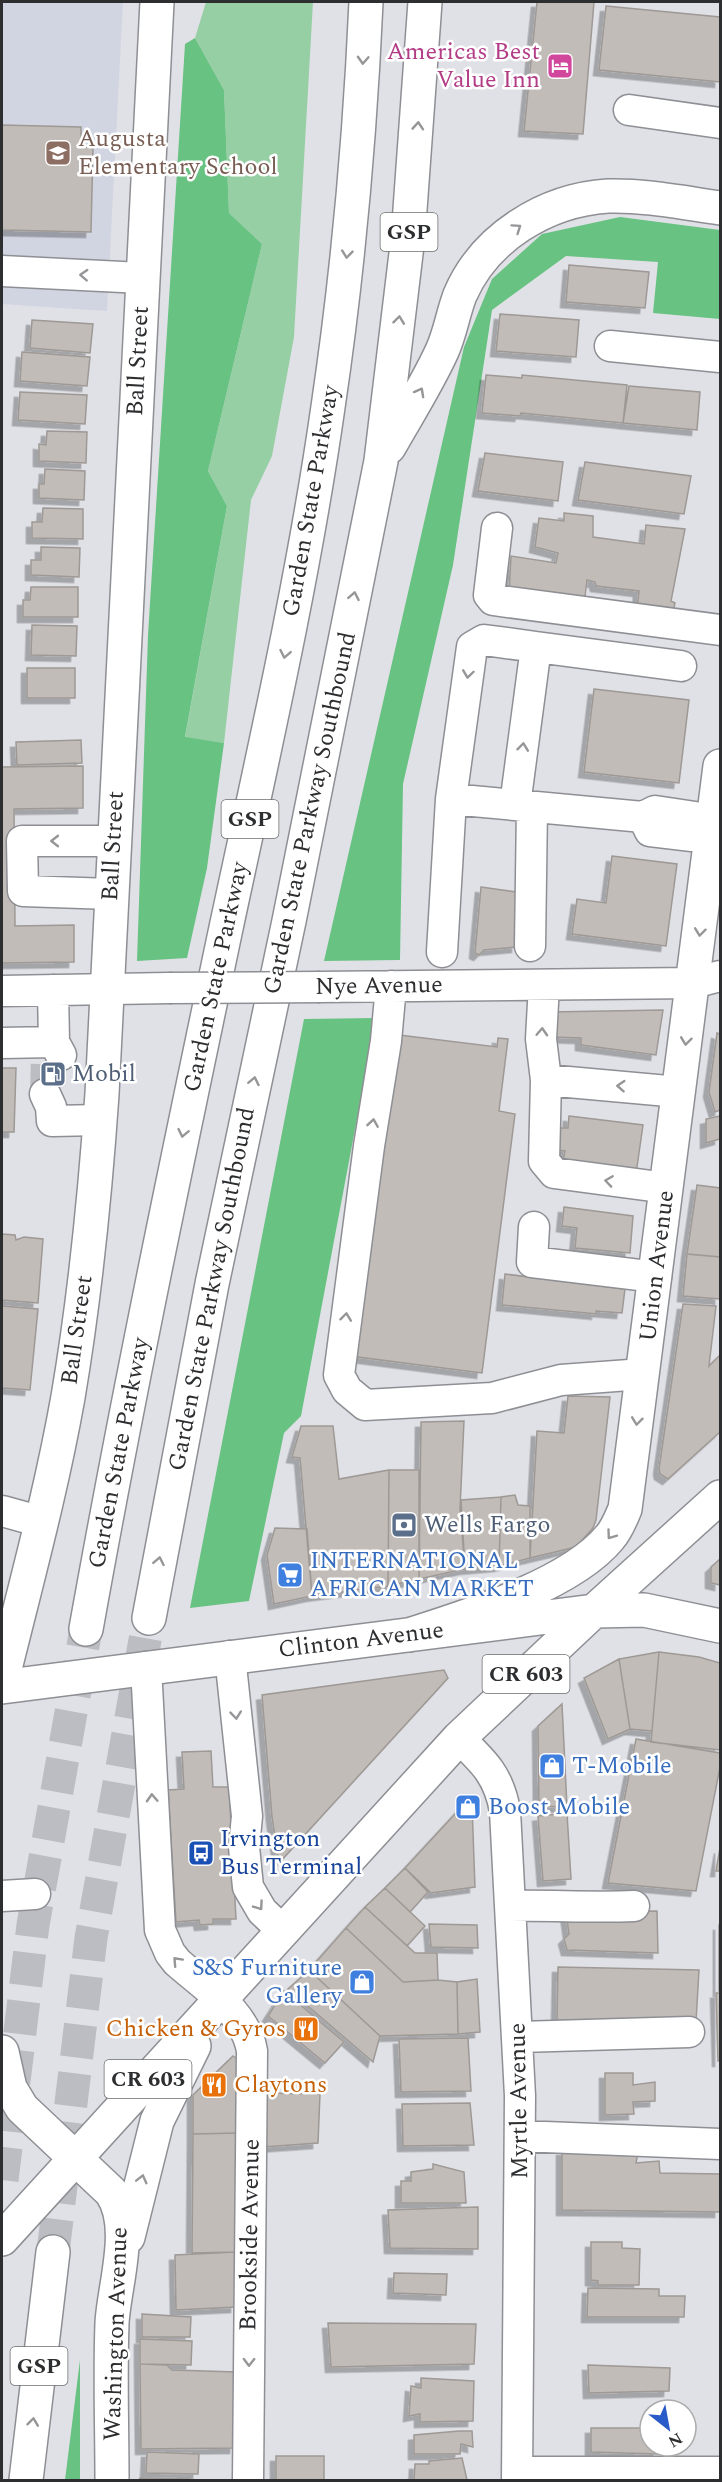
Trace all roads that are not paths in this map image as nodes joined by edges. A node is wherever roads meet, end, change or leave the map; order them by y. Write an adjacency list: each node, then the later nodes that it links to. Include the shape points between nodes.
1 (156, 2): 8 (main road, Ball Street)
2 (366, 2): 46 (main road, Garden State Parkway / GSP, one-way to 46, via 350,226 315,490 282,665 133,1373)
3 (425, 2): 11 (main road, Garden State Parkway Southbound / GSP, one-way to 3, via 408,237)
4 (629, 110): 5 (street)
5 (720, 123)
6 (720, 208): 11 (main road, one-way to 6, via 443,350 471,275 512,231 549,209 588,198 629,197)
7 (2, 271): 8 (street, one-way to 7)
8 (142, 278): 20 (main road, Ball Street)
9 (610, 346): 10 (street)
10 (720, 357)
11 (381, 461): 44 (main road, Garden State Parkway Southbound / GSP, one-way to 11, via 212,1284)
12 (497, 528): 13 (street, via 489,595 493,600)
13 (720, 630)
14 (536, 647): 15 (street); 17 (street, one-way to 17, via 484,640 472,647); 18 (street, one-way to 14)
15 (681, 666)
16 (720, 769): 19 (main road, Union Avenue)
17 (452, 799): 18 (street); 24 (street)
18 (524, 806): 19 (street, via 643,818 655,811 695,817); 23 (street)
19 (713, 831): 21 (main road, Union Avenue)
20 (113, 841): 22 (main road, Ball Street); 22 (street, one-way to 22, via 22,841 23,891)
21 (713, 890): 25 (main road, Union Avenue, one-way to 25)
22 (111, 894): 28 (main road, Ball Street)
23 (530, 946)
24 (442, 952)
25 (707, 979): 26 (street, Nye Avenue); 33 (main road, Union Avenue, one-way to 33)
26 (544, 984): 27 (street, Nye Avenue); 32 (street, one-way to 26, via 541,1039)
27 (391, 986): 28 (street, Nye Avenue, bridge); 39 (street, one-way to 27, via 561,1380 492,1398 365,1405 347,1390 339,1375)
28 (105, 989): 30 (street, Nye Avenue); 35 (main road, Ball Street)
29 (2, 990): 30 (street, Nye Avenue)
30 (53, 990): 31 (street, via 54,1050)
31 (2, 1043)
32 (546, 1080): 33 (street, one-way to 32); 36 (street, one-way to 32, via 554,1173 544,1161)
33 (679, 1092): 36 (main road, Union Avenue)
34 (52, 1098): 35 (street, via 52,1120)
35 (100, 1120): 42 (main road, Ball Street, via 78,1332)
36 (667, 1188): 38 (main road, Union Avenue)
37 (534, 1227): 38 (street, via 532,1262)
38 (656, 1277): 39 (main road, Union Avenue)
39 (643, 1374): 47 (main road, Union Avenue, one-way to 47, via 625,1509 603,1546 579,1565 535,1587)
40 (720, 1497): 43 (main road, CR 603)
41 (2, 1511): 42 (street)
42 (42, 1522): 50 (main road, Ball Street)
43 (594, 1611): 45 (main road, Clinton Avenue, via 644,1610); 47 (main road, Clinton Avenue); 52 (main road, CR 603)
44 (148, 1618)
45 (720, 1626)
46 (86, 1629)
47 (409, 1635): 48 (main road, Clinton Avenue)
48 (230, 1656): 49 (main road, Clinton Avenue); 57 (street, one-way to 57, via 247,1816 244,1847 248,1887 262,1911)
49 (146, 1667): 51 (main road, Clinton Avenue); 58 (street, Brookside Avenue, one-way to 49, via 177,1962 160,1930)
50 (2, 1682)
51 (2, 1687)
52 (459, 1738): 55 (street, Myrtle Avenue, via 487,1766 500,1788); 57 (main road, CR 603)
53 (35, 1894): 54 (street)
54 (2, 1896)
55 (511, 1906): 56 (street); 60 (street, Myrtle Avenue)
56 (634, 1906)
57 (283, 1931): 58 (main road, CR 603)
58 (220, 2000): 64 (main road, CR 603); 67 (main road, one-way to 58, via 157,2121); 72 (street, Brookside Avenue, one-way to 72, via 242,2022 252,2051)
59 (689, 2032): 60 (street)
60 (519, 2037): 62 (street, Myrtle Avenue)
61 (2, 2052): 64 (main road, Washington Avenue, via 15,2099)
62 (520, 2136): 63 (street); 69 (street, Myrtle Avenue)
63 (720, 2144)
64 (75, 2158): 65 (main road, CR 603); 67 (main road, Washington Avenue, via 117,2201 122,2224)
65 (2, 2239)
66 (53, 2252): 70 (main road, GSP, one-way to 66)
67 (119, 2277): 71 (main road, Washington Avenue, via 112,2323)
68 (720, 2472): 69 (street)
69 (517, 2476)
70 (26, 2481)
71 (112, 2481)
72 (248, 2481)

